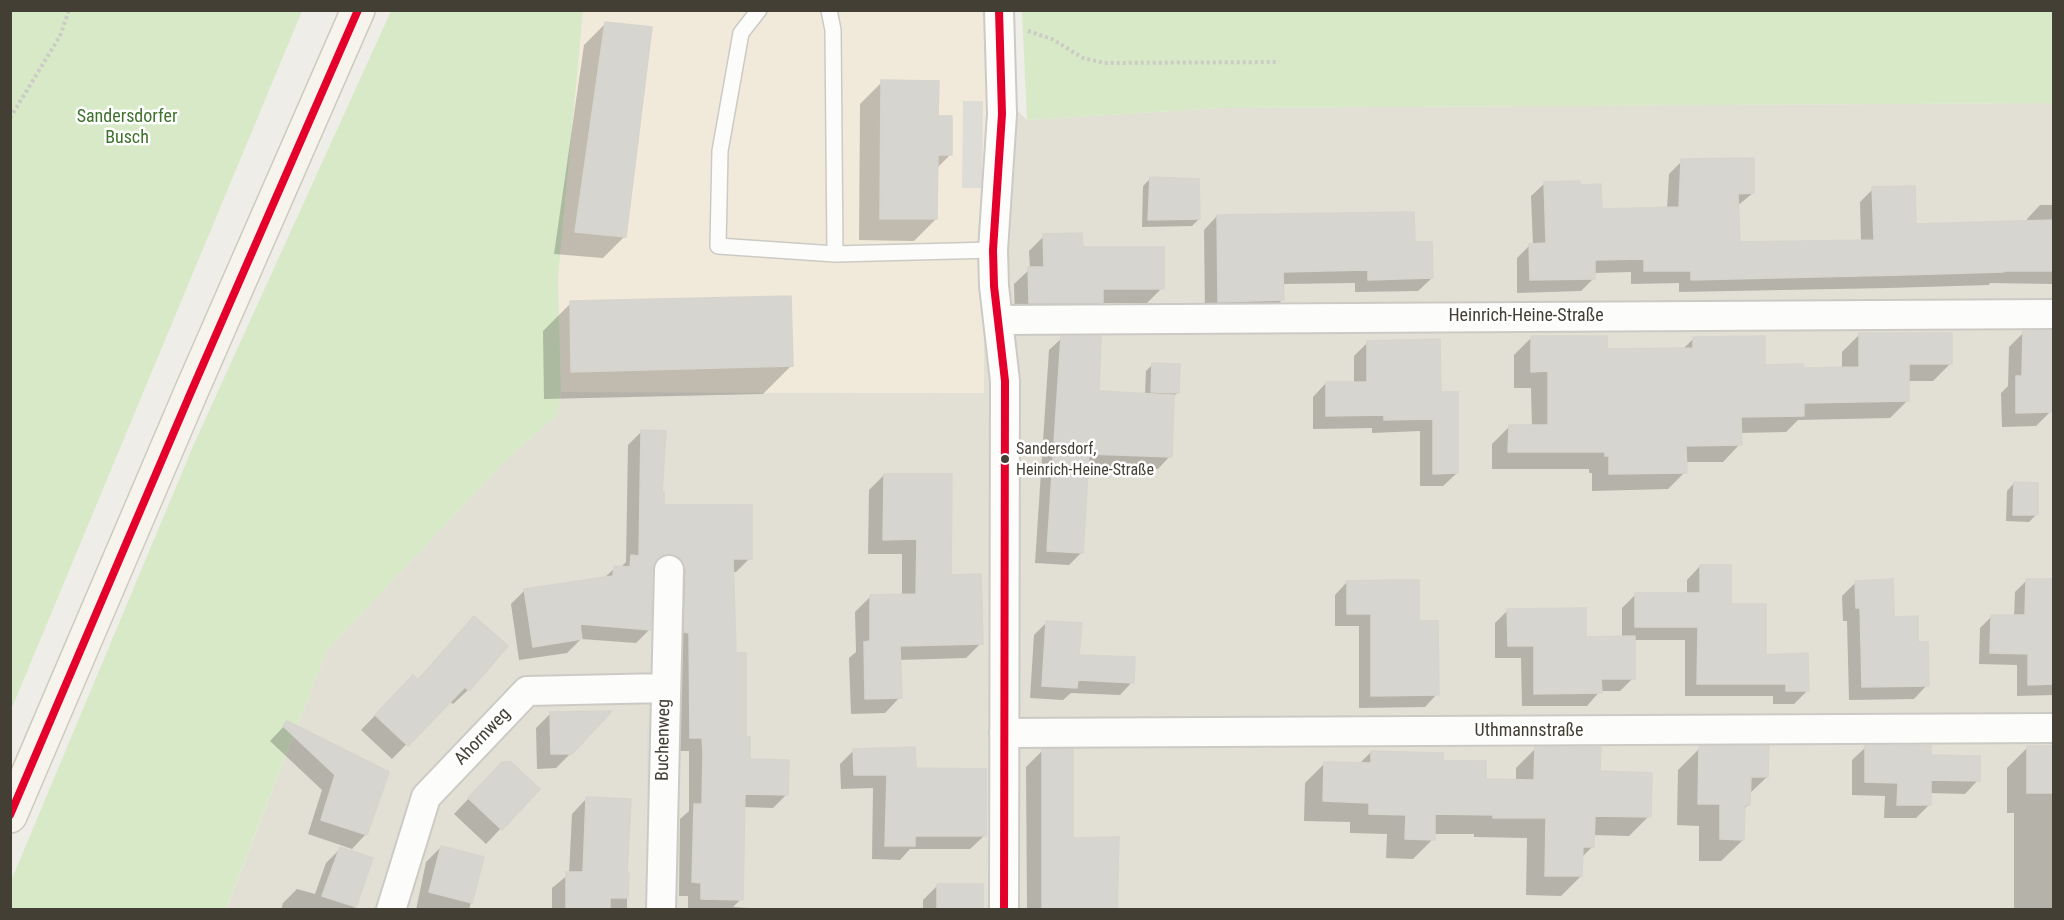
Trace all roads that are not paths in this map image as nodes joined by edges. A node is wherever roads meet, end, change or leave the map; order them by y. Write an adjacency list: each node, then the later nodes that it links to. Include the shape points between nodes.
1 (358, 10): 13 (street)
2 (759, 10): 6 (lane, via 741,33 720,150 718,246)
3 (829, 10): 6 (lane, via 833,30)
4 (1000, 19): 5 (street, via 1002,114)
5 (993, 250): 6 (lane); 8 (street)
6 (835, 254)
7 (2054, 314): 8 (street, Heinrich-Heine-Straße)
8 (998, 320): 12 (street, via 1005,381)
9 (669, 570): 10 (street, Buchenweg)
10 (665, 688): 14 (street, Ahornweg, via 527,691 426,797); 15 (street, Buchenweg)
11 (2054, 728): 12 (street, Uthmannstraße)
12 (1004, 733): 16 (street)
13 (10, 816)
14 (391, 909)
15 (662, 909)
16 (1004, 909)

